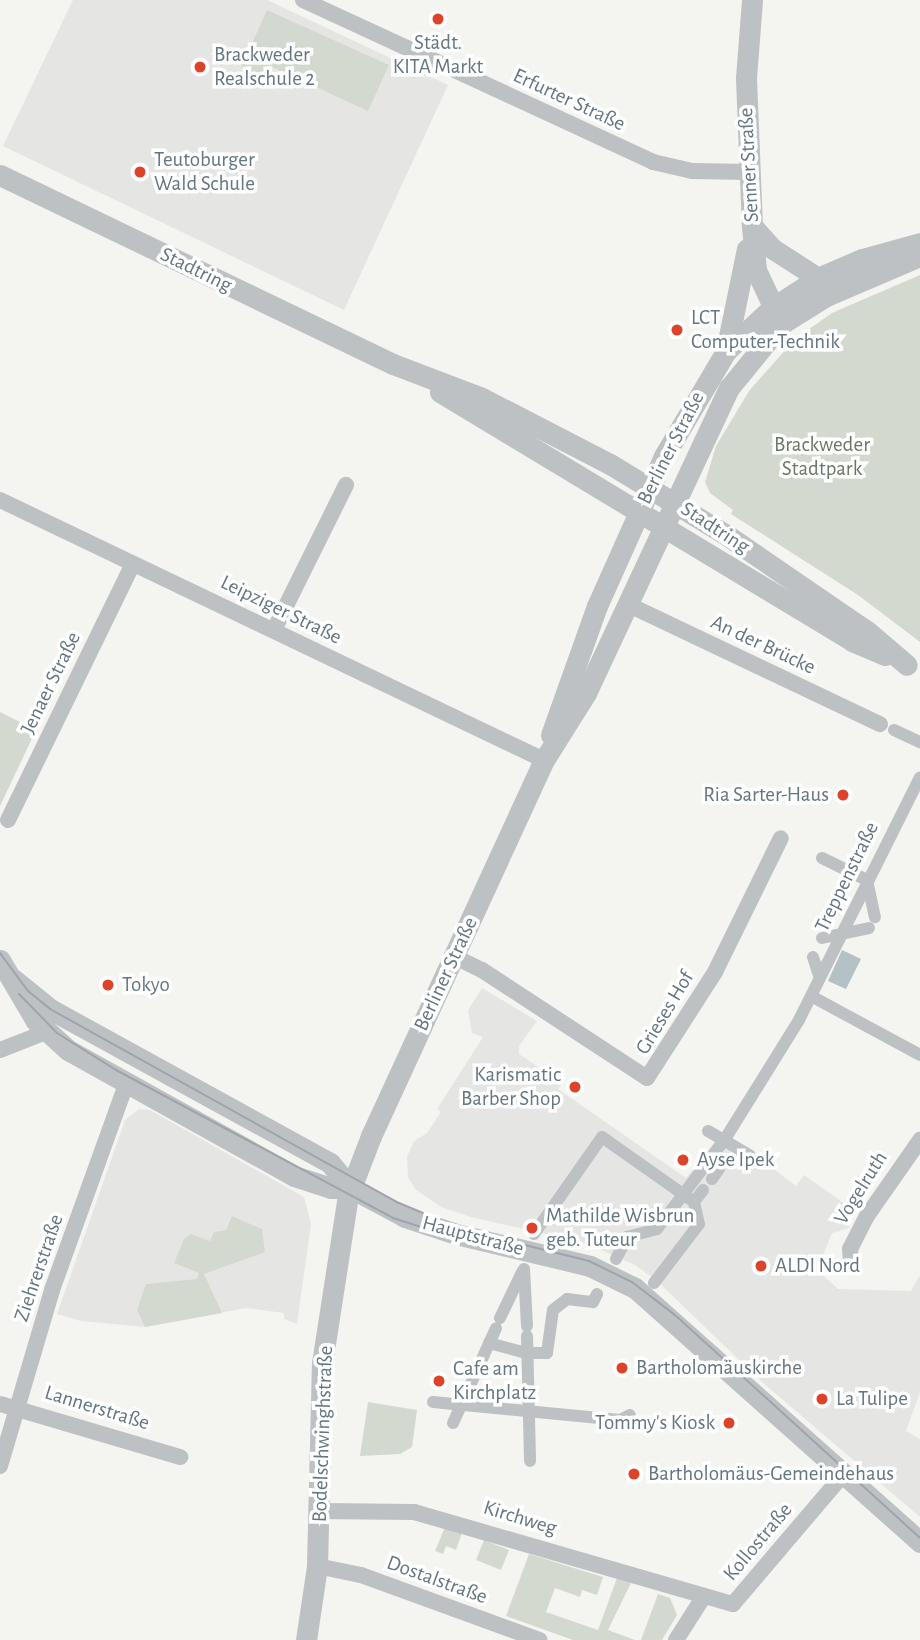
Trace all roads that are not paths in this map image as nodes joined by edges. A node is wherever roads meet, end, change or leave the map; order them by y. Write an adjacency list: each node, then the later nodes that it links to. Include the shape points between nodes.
1 (303, 0): 3 (street, Erfurter Straße, via 653,162 692,171)
2 (752, 0): 3 (street, Senner Straße, via 746,78)
3 (748, 172): 5 (street, Senner Straße)
4 (0, 175): 11 (street, Stadtring)
5 (752, 226): 8 (street, via 773,249); 9 (street, Senner Straße, via 756,270); 10 (street)
6 (920, 243): 8 (street, Berliner Straße, via 862,259)
7 (920, 256): 9 (street, Berliner Straße)
8 (818, 278): 9 (street, Berliner Straße)
9 (777, 316): 10 (street, Berliner Straße); 15 (street, Berliner Straße, via 729,388)
10 (726, 351): 13 (street, Berliner Straße)
11 (393, 364): 13 (street, Stadtring, via 482,398); 16 (street, Stadtring)
12 (346, 485): 20 (street)
13 (650, 487): 15 (street, Stadtring); 16 (street, Berliner Straße)
14 (0, 500): 18 (street, Leipziger Straße)
15 (675, 503): 17 (street, Berliner Straße); 21 (street, Stadtring, via 867,631)
16 (638, 513): 17 (street, Stadtring); 24 (street, Berliner Straße, via 566,685)
17 (663, 530): 19 (street, Berliner Straße); 21 (street, Stadtring, via 852,641)
18 (133, 564): 20 (street, Leipziger Straße); 27 (street, Jenaer Straße)
19 (627, 604): 22 (street, An der Brücke); 24 (street, Berliner Straße, via 586,693)
20 (274, 630): 24 (street, Leipziger Straße)
21 (914, 669)
22 (887, 727): 23 (street, An der Brücke)
23 (920, 742)
24 (544, 761): 33 (street, Berliner Straße)
25 (920, 777): 26 (street, Treppenstraße)
26 (914, 797): 30 (street, Treppenstraße)
27 (8, 820)
28 (781, 838): 33 (street, Grieses Hof, via 715,972 647,1078)
29 (822, 858): 30 (street)
30 (867, 880): 31 (street, Treppenstraße); 31 (street, via 872,922)
31 (841, 935): 32 (street); 36 (street, Treppenstraße)
32 (822, 938)
33 (455, 957): 51 (street, Berliner Straße)
34 (813, 957): 36 (street)
35 (0, 960): 37 (street, Hauptstraße)
36 (820, 978): 38 (street, Treppenstraße)
37 (13, 979): 41 (street, Hauptstraße); 51 (street, Hauptstraße, via 50,1009 330,1163)
38 (811, 996): 39 (street, Treppenstraße); 45 (street)
39 (799, 1020): 40 (street); 44 (street, Treppenstraße)
40 (785, 1025)
41 (46, 1032): 43 (street); 46 (street, Hauptstraße)
42 (776, 1039): 44 (street)
43 (0, 1050)
44 (778, 1054): 49 (street, Treppenstraße)
45 (920, 1055)
46 (126, 1085): 51 (street, Hauptstraße, via 294,1176 331,1188); 65 (street, Ziehrerstraße, via 52,1290)
47 (708, 1131): 49 (street)
48 (920, 1140): 57 (street, Vogelruth, via 867,1216 850,1249)
49 (730, 1147): 50 (street); 53 (street, Treppenstraße)
50 (748, 1155)
51 (351, 1188): 72 (street, Hauptstraße, via 430,1227 590,1266 635,1288); 73 (street, Bodelschwinghstraße, via 322,1363)
52 (703, 1190): 54 (street)
53 (683, 1194): 54 (street); 55 (street, via 601,1137); 56 (street, Treppenstraße, via 657,1229 626,1237)
54 (694, 1202): 58 (street, via 699,1224)
55 (534, 1234)
56 (615, 1259)
57 (850, 1263)
58 (654, 1283)
59 (597, 1294): 61 (street, via 593,1302 567,1299 559,1304 550,1316 547,1353)
60 (489, 1343): 61 (street); 61 (street, via 524,1269); 64 (street)
61 (527, 1353): 66 (street)
62 (433, 1402): 64 (street)
63 (0, 1404): 65 (street, Lannerstraße)
64 (461, 1405): 66 (street); 68 (street)
65 (18, 1406): 69 (street, Lannerstraße); 71 (street, Ziehrerstraße)
66 (529, 1411): 67 (street, via 620,1420); 70 (street)
67 (630, 1415)
68 (453, 1423)
69 (180, 1457)
70 (530, 1461)
71 (0, 1466)
72 (842, 1476): 74 (street, Hauptstraße); 76 (street, Kollostraße, via 733,1604)
73 (319, 1511): 75 (street, Bodelschwinghstraße); 76 (street, Kirchweg, via 385,1509 456,1521)
74 (920, 1542)
75 (317, 1566): 77 (street, Bodelschwinghstraße); 78 (street, Dostalstraße, via 361,1575)
76 (704, 1596): 79 (street, Kollostraße)
77 (306, 1640)
78 (540, 1640)
79 (676, 1640)

